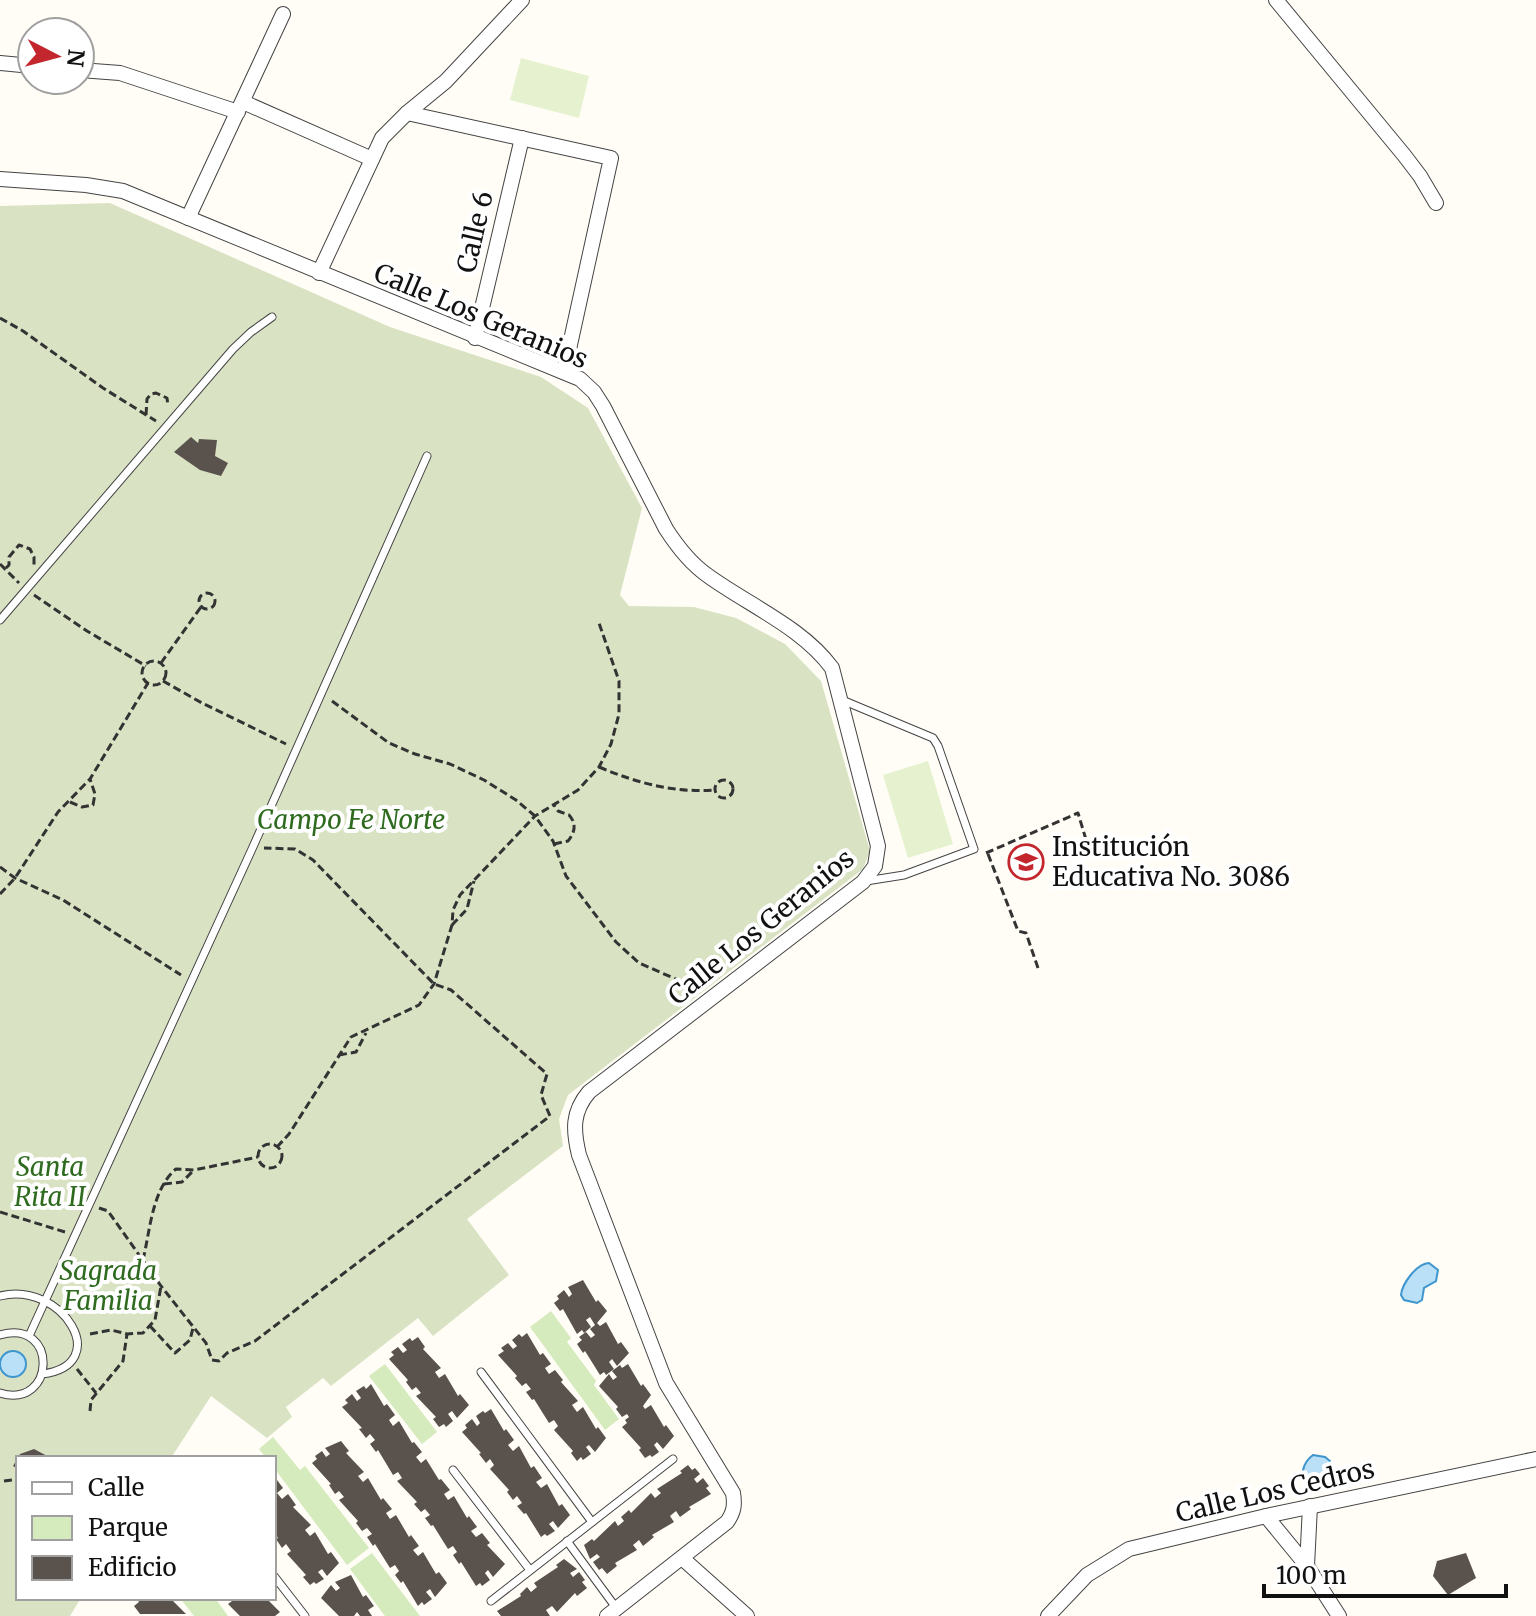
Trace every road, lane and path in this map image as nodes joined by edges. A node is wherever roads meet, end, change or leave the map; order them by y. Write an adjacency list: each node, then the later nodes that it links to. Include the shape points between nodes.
1 (522, 0): 6 (street, via 446,81)
2 (1276, 0): 10 (street, via 1404,155)
3 (283, 14): 5 (street)
4 (96, 71): 5 (street, via 120,73)
5 (241, 107): 8 (street); 11 (street)
6 (407, 113): 7 (street); 8 (street, via 382,138)
7 (522, 138): 15 (street, Calle 6); 16 (street, via 611,158)
8 (372, 159): 12 (street)
9 (0, 179): 11 (street, Calle Los Geranios, via 123,191)
10 (1436, 203)
11 (188, 218): 12 (street, Calle Los Geranios)
12 (319, 273): 15 (street, Calle Los Geranios)
13 (272, 317): 19 (lane, via 233,349)
14 (0, 318): 17 (path)
15 (475, 338): 16 (street, Calle Los Geranios)
16 (564, 372): 35 (street, Calle Los Geranios, via 594,392 678,547 707,575 825,658)
17 (146, 415): 18 (path); 18 (path, via 147,399 162,394 168,408)
18 (156, 421): 19 (path)
19 (166, 427): 26 (lane)
20 (427, 456): 34 (lane)
21 (0, 564): 23 (path)
22 (34, 566): 23 (path, via 30,549 19,545)
23 (5, 569): 25 (path)
24 (26, 574): 25 (path)
25 (19, 583): 26 (path)
26 (26, 590): 28 (lane); 31 (path)
27 (201, 607): 30 (path)
28 (0, 620)
29 (599, 623): 37 (path, via 620,699 617,729)
30 (161, 663): 31 (path); 32 (path, via 166,670)
31 (146, 666): 33 (path)
32 (163, 681): 33 (path); 36 (path)
33 (148, 683): 38 (path)
34 (321, 695): 36 (lane); 42 (path, via 389,743 484,780)
35 (842, 700): 45 (lane, via 933,738); 51 (street, Calle Los Geranios, via 878,846 875,866)
36 (297, 750): 44 (lane)
37 (599, 767): 39 (path, via 650,785); 41 (path, via 578,790)
38 (90, 779): 40 (path); 40 (path, via 93,805)
39 (714, 790): 39 (path, via 720,798 733,790 723,780)
40 (69, 802): 49 (path)
41 (554, 805): 42 (path); 43 (path, via 575,826 568,841)
42 (535, 816): 43 (path); 50 (path)
43 (554, 844): 55 (path, via 566,876 616,942 639,963)
44 (252, 849): 56 (lane); 57 (path, via 288,847 313,860)
45 (974, 849): 47 (path); 51 (lane, via 904,875)
46 (1090, 853): 47 (path, via 1078,813)
47 (988, 854): 54 (path)
48 (0, 867): 49 (path)
49 (15, 878): 52 (path); 56 (path, via 63,900)
50 (474, 881): 53 (path, via 467,909); 53 (path, via 456,902)
51 (863, 882): 92 (street, Calle Los Geranios, via 589,1092 574,1119 579,1155 666,1383 733,1493 735,1504 727,1522)
52 (0, 894)
53 (452, 925): 57 (path)
54 (1038, 968)
55 (678, 980)
56 (191, 982): 64 (lane)
57 (434, 984): 58 (path, via 419,1005); 72 (path, via 451,990 547,1074 541,1095 550,1116 255,1341 215,1361)
58 (366, 1033): 59 (path, via 351,1037); 59 (path, via 356,1052)
59 (339, 1055): 60 (path)
60 (277, 1147): 61 (path, via 266,1145); 61 (path, via 281,1157 275,1166 264,1166)
61 (258, 1157): 62 (path)
62 (194, 1170): 63 (path, via 182,1182); 63 (path, via 176,1169)
63 (164, 1184): 67 (path)
64 (91, 1204): 66 (lane); 67 (path, via 108,1211)
65 (0, 1212): 66 (path)
66 (76, 1236): 70 (lane)
67 (143, 1260): 68 (path)
68 (161, 1286): 71 (path); 72 (path)
69 (0, 1296): 70 (lane, via 18,1294)
70 (45, 1302): 76 (lane); 79 (lane, via 68,1316 77,1337 64,1368)
71 (150, 1326): 72 (path, via 175,1353 190,1340); 74 (path, via 143,1333)
72 (193, 1327)
73 (90, 1334): 74 (path)
74 (127, 1334): 81 (path, via 123,1361)
75 (0, 1335): 76 (lane)
76 (29, 1336): 79 (lane, via 43,1354)
77 (77, 1369): 81 (path)
78 (481, 1372): 90 (lane)
79 (42, 1374): 80 (lane, via 29,1391)
80 (0, 1393)
81 (96, 1393): 82 (path)
82 (90, 1411)
83 (673, 1459): 90 (lane)
84 (1536, 1459): 88 (street, Calle Los Cedros)
85 (453, 1470): 94 (lane)
86 (4, 1481): 87 (path)
87 (16, 1482)
88 (1310, 1506): 89 (street, Calle Los Cedros); 93 (street)
89 (1266, 1516): 93 (street); 100 (street, Calle Los Cedros, via 1129,1549 1087,1575)
90 (592, 1522): 91 (lane)
91 (567, 1541): 94 (lane); 97 (lane)
92 (682, 1558): 97 (street, Calle Los Geranios); 99 (street)
93 (1307, 1566): 101 (street)
94 (530, 1570): 96 (lane)
95 (276, 1579): 98 (lane)
96 (491, 1601)
97 (612, 1612)
98 (305, 1616)
99 (747, 1616)
100 (1048, 1616)
101 (1339, 1616)

